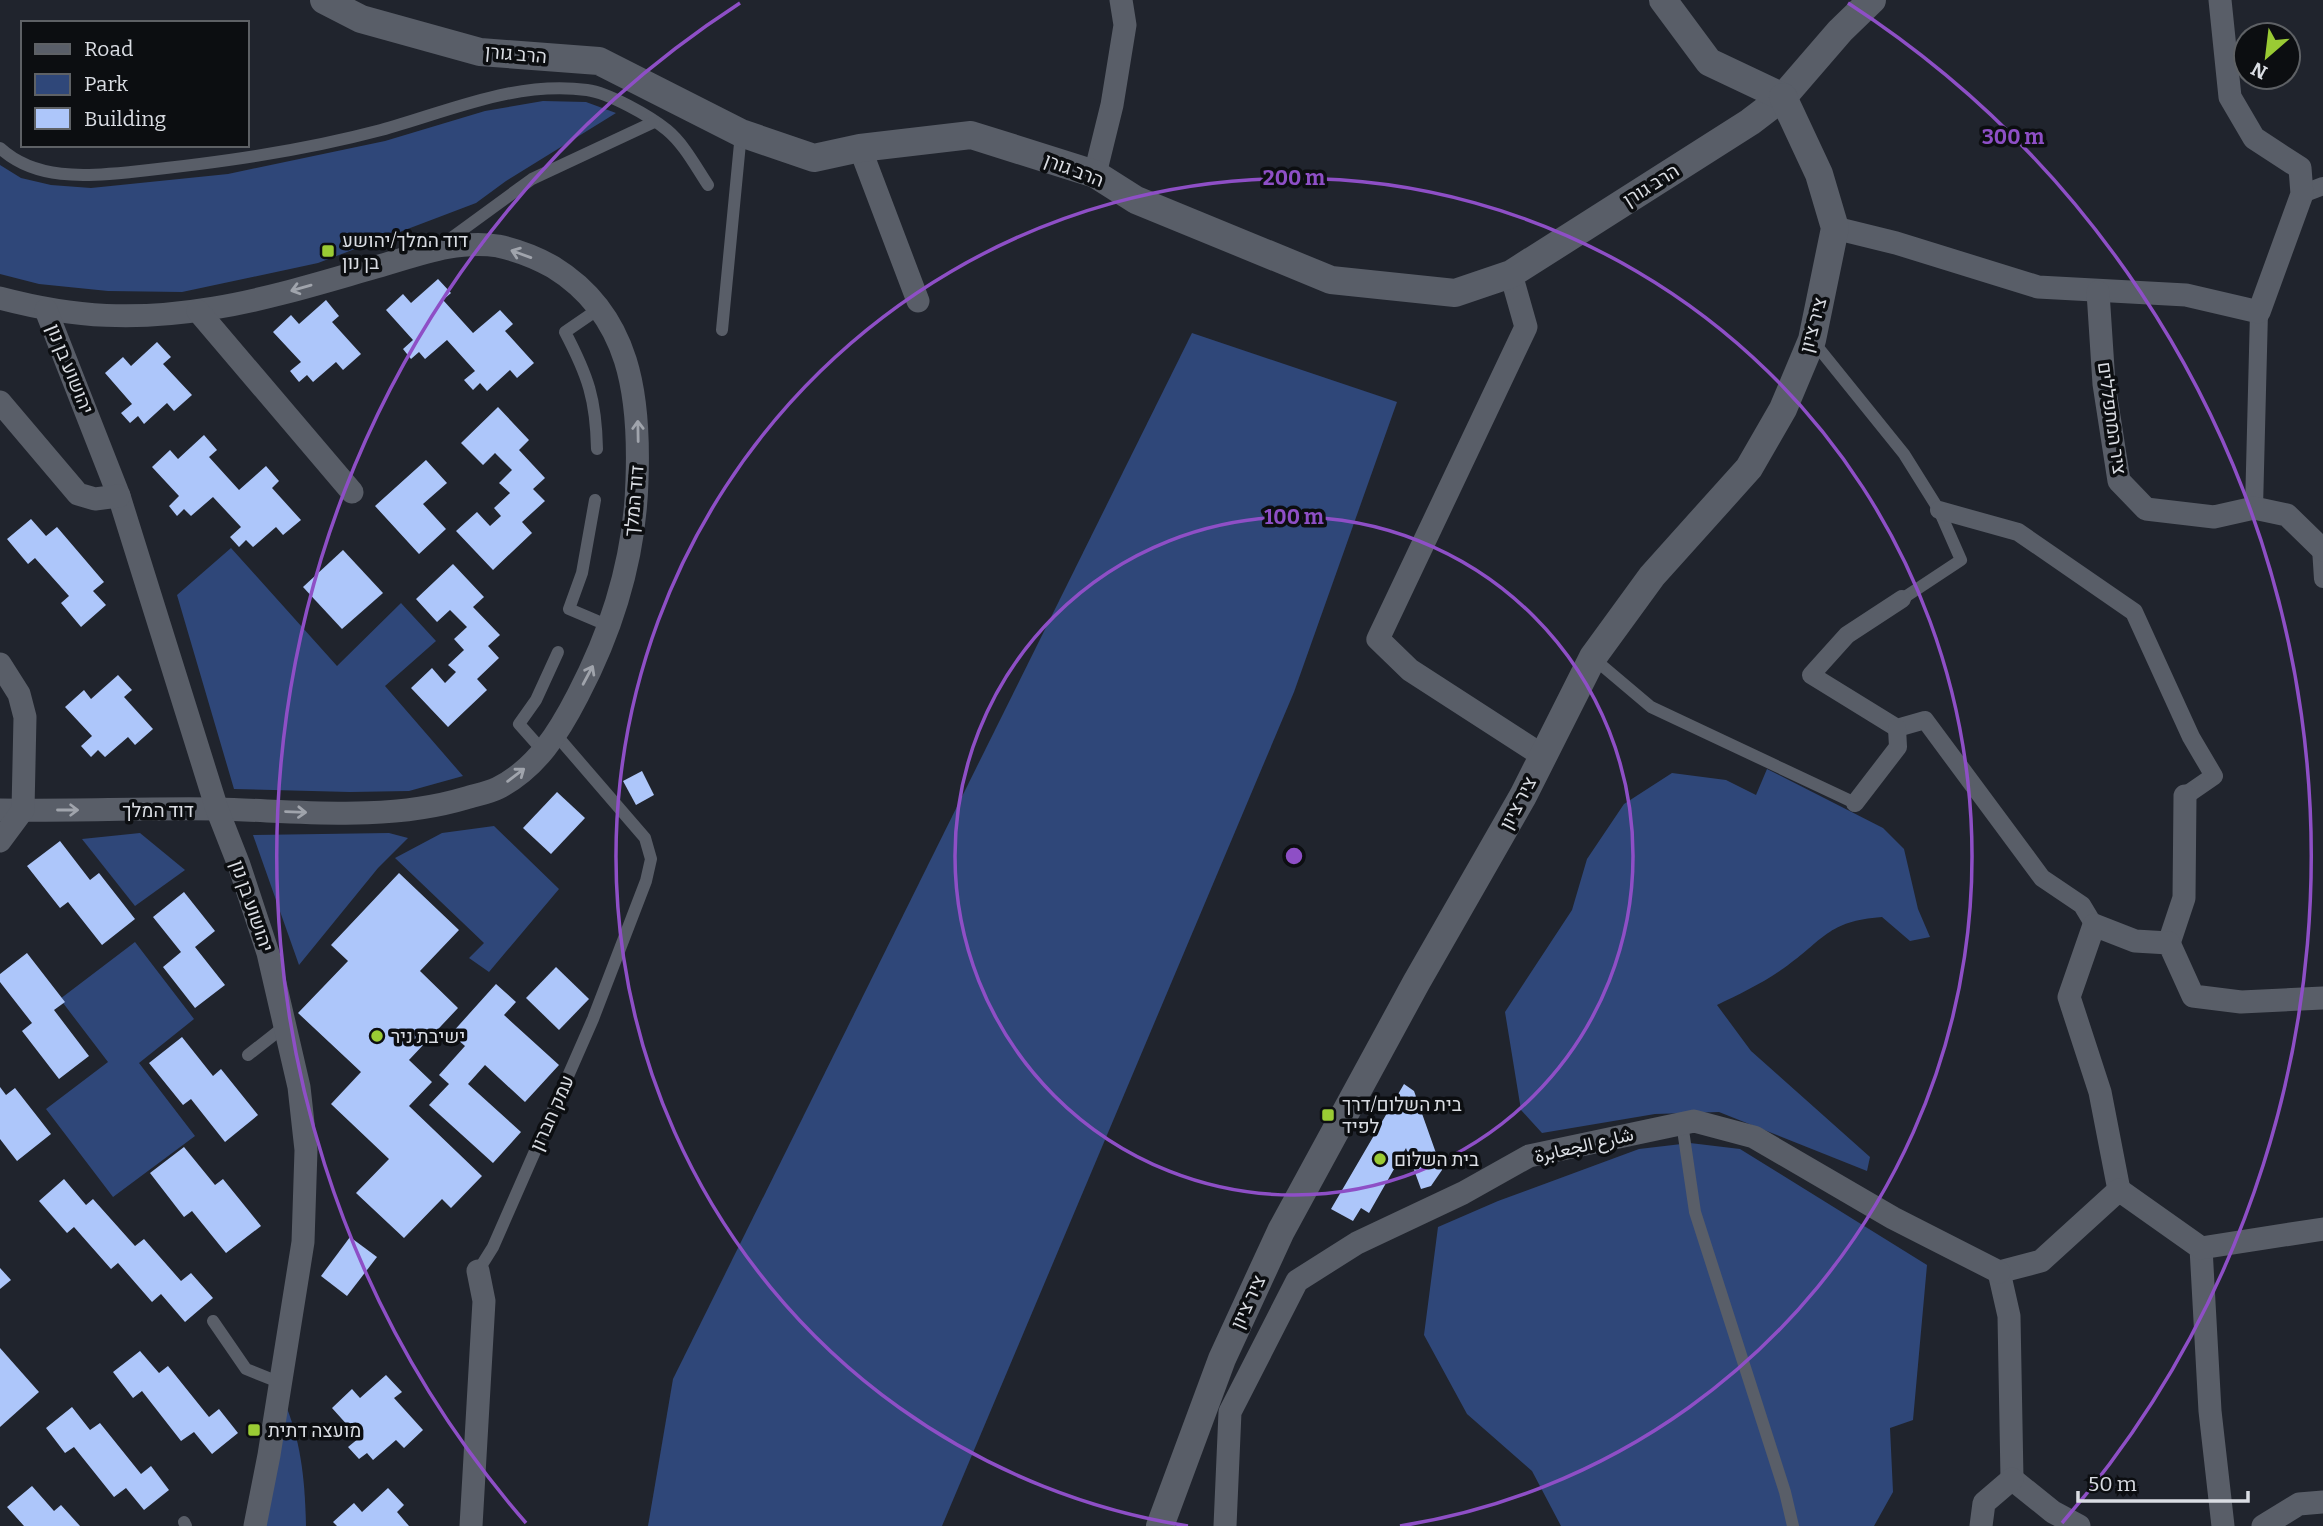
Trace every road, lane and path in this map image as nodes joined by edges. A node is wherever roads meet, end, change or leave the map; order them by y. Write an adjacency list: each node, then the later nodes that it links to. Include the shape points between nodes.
1 (324, 0): 8 (street, הרב גורן, via 361,19 481,52 599,61)
2 (1121, 0): 11 (street, via 1125,25)
3 (1663, 0): 6 (street, via 1709,62)
4 (1872, 0): 6 (street, הרב גורן)
5 (2220, 0): 13 (street, via 2231,97 2254,138 2300,168)
6 (1783, 97): 14 (street, ציר ציון, via 1819,174); 16 (street, הרב גורן)
7 (654, 122): 9 (lane, via 621,102 588,90 542,89 482,99 381,130 227,162 90,176 26,166); 12 (lane, via 683,148); 15 (lane, via 533,179)
8 (741, 132): 10 (street, הרב גורן, via 814,158); 24 (lane)
9 (0, 148)
10 (860, 148): 11 (street, הרב גורן, via 971,135); 19 (street)
11 (1095, 174): 16 (street, הרב גורן, via 1136,200 1331,280 1455,293)
12 (708, 185)
13 (2313, 190): 23 (street)
14 (1835, 228): 17 (street, via 2038,287); 25 (street, ציר ציון)
15 (438, 249): 20 (street, דוד המלך, one-way to 15, via 553,267 526,255 498,246); 22 (street, דוד המלך, one-way to 22, via 290,291)
16 (1511, 274): 42 (street, via 1526,327 1378,639 1410,670)
17 (2098, 292): 23 (street, via 2186,295); 31 (street, ציר המתפללים, via 2119,481 2146,509 2214,517)
18 (0, 298): 21 (street, דוד המלך)
19 (918, 301)
20 (600, 308): 27 (lane, via 565,332 589,382); 36 (street, דוד המלך, one-way to 20, via 631,548 638,424 626,361)
21 (46, 310): 22 (street, דוד המלך, via 135,318); 29 (street, יהושוע בן נון)
22 (198, 311): 28 (street)
23 (2259, 312): 31 (street)
24 (722, 330)
25 (1812, 340): 32 (lane, via 1904,454); 38 (street, ציר ציון, via 1783,409 1749,468 1652,576)
26 (0, 402): 29 (street, via 78,495 95,499)
27 (597, 449)
28 (352, 492)
29 (119, 496): 47 (street, יהושוע בן נון)
30 (595, 500): 36 (lane, via 586,555 569,609)
31 (2254, 508): 33 (street, ציר המתפללים, via 2287,515)
32 (1939, 510): 35 (lane, via 1961,559); 43 (street, via 2018,532 2134,612 2191,737 2214,776)
33 (2322, 549): 34 (street)
34 (2323, 579)
35 (1902, 598): 40 (street, via 1847,635 1811,676)
36 (609, 626): 41 (street, דוד המלך, one-way to 36, via 599,656)
37 (558, 652): 41 (lane, עמק חברון, via 536,700 519,724)
38 (1593, 657): 42 (street, ציר ציון); 44 (lane, via 1651,707)
39 (0, 664): 46 (street, via 19,694 25,717)
40 (1897, 728): 44 (street, via 1898,747); 49 (street, via 1925,720 2042,878 2082,905)
41 (550, 744): 47 (street, דוד המלך, one-way to 41, via 335,813 418,809 497,789); 58 (lane, עמק חברון, via 645,838 651,859 593,1019 493,1247)
42 (1543, 756): 66 (street, ציר ציון, via 1280,1231 1222,1359)
43 (2185, 796): 50 (street, via 2184,898)
44 (1855, 803)
45 (0, 810): 46 (street, דוד המלך)
46 (23, 810): 47 (street, דוד המלך, one-way to 47); 48 (street)
47 (217, 810): 52 (street, יהושוע בן נון, via 268,953)
48 (0, 841)
49 (2094, 925): 50 (street, via 2135,941); 55 (street, via 2069,997 2100,1092)
50 (2169, 943): 51 (street, via 2193,996 2241,1002)
51 (2323, 999)
52 (285, 1026): 53 (lane); 61 (street, יהושוע בן נון, via 299,1087 306,1150 303,1241)
53 (248, 1055)
54 (1682, 1123): 59 (street, شارع الجعابرة, via 1694,1121 1754,1137); 67 (street, شارع الجعابرة, via 1529,1157 1357,1243 1297,1281 1230,1412); 68 (lane, via 1695,1212)
55 (2119, 1189): 57 (street); 59 (street, via 2041,1261)
56 (2323, 1228): 57 (street)
57 (2201, 1248): 71 (street, via 2210,1411)
58 (478, 1271): 65 (street, עמק חברון, via 484,1301)
59 (1999, 1272): 62 (street, via 2009,1315)
60 (213, 1321): 61 (lane, via 246,1369)
61 (281, 1383): 64 (street, יהושוע בן נון)
62 (2012, 1479): 69 (street, via 1984,1503); 70 (street)
63 (2323, 1502): 72 (street, via 2299,1504)
64 (255, 1526)
65 (471, 1526)
66 (1160, 1526)
67 (1225, 1526)
68 (1793, 1526)
69 (1982, 1526)
70 (2079, 1526)
71 (2223, 1526)
72 (2263, 1526)

